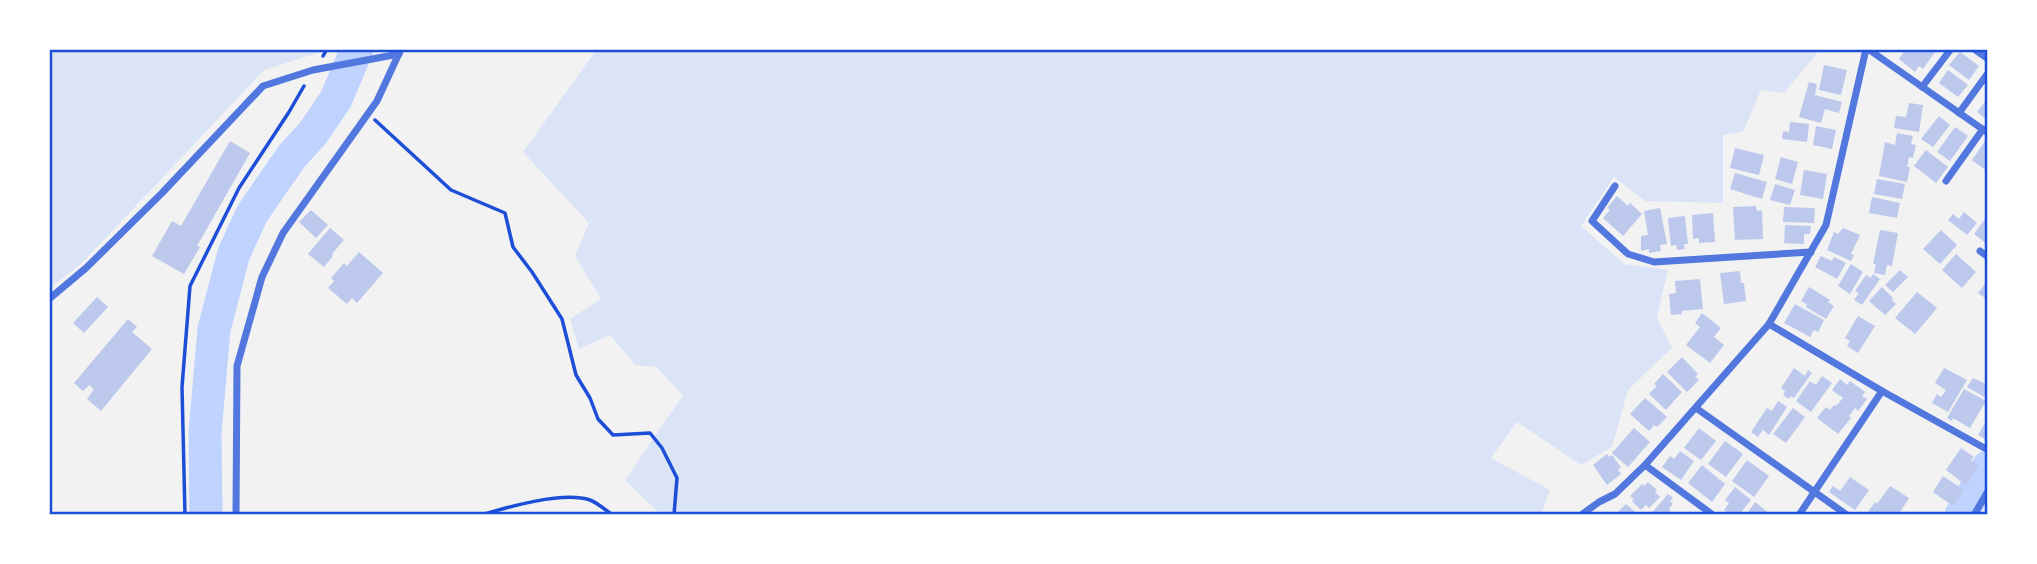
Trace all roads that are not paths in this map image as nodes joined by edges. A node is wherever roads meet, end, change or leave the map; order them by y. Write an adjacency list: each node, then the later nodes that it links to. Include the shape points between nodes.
1 (1867, 49): 7 (street); 13 (street, via 1826,225)
2 (1951, 49): 7 (street)
3 (1974, 49): 5 (street)
4 (400, 52): 15 (street, via 263,86 153,202); 23 (street, via 369,114 283,233 262,277 237,366)
5 (1988, 58)
6 (1988, 73): 8 (street)
7 (1922, 87): 8 (street)
8 (1959, 113): 9 (street)
9 (1985, 131): 10 (street)
10 (1946, 181)
11 (1615, 186): 13 (street, via 1592,221 1629,254 1654,262)
12 (1980, 251): 14 (street)
13 (1811, 252): 16 (street)
14 (1988, 257)
15 (49, 299)
16 (1769, 324): 17 (street); 18 (street)
17 (1882, 391): 19 (street); 22 (street)
18 (1696, 408): 20 (street); 22 (street)
19 (1988, 450)
20 (1645, 465): 24 (street, via 1615,494); 25 (street)
21 (1988, 491): 28 (street)
22 (1815, 493): 26 (street); 27 (street)
23 (236, 515)
24 (1581, 515)
25 (1713, 515)
26 (1799, 515)
27 (1847, 515)
28 (1974, 515)

